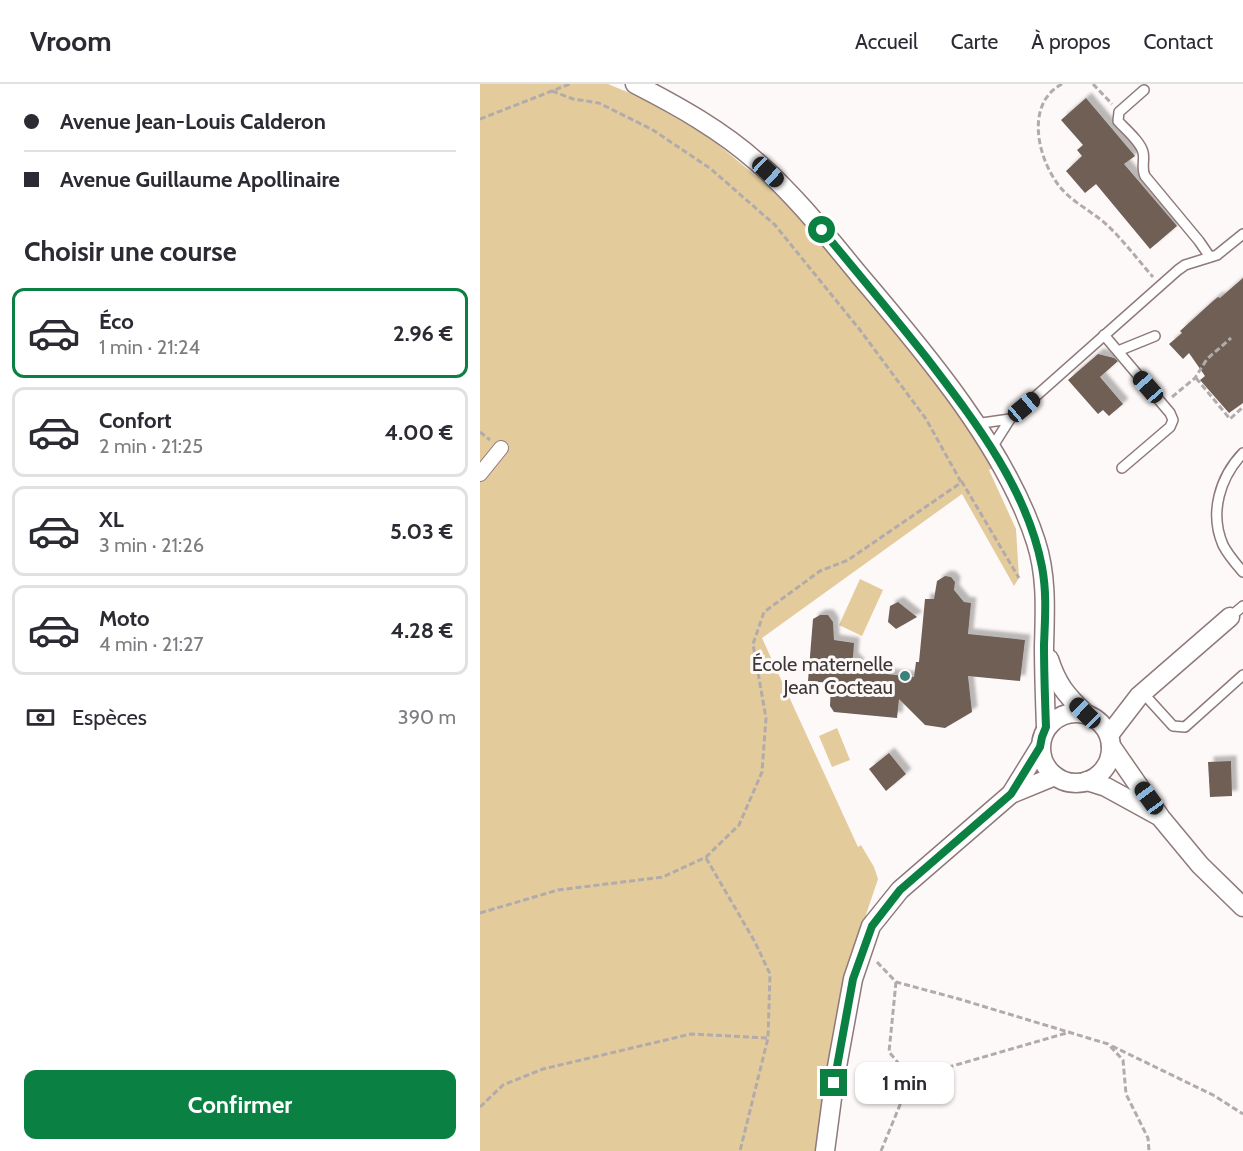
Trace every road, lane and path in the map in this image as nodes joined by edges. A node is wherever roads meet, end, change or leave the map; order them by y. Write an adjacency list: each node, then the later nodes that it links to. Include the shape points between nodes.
1 (570, 84): 7 (path)
2 (636, 84): 5 (street)
3 (1062, 84): 12 (path, via 1049,94 1038,119 1038,135 1050,172 1069,197 1105,223)
4 (1093, 84): 8 (path)
5 (665, 90): 21 (street, via 756,161 793,196 886,307)
6 (1144, 90): 8 (lane)
7 (552, 91): 9 (path); 27 (path, via 599,103 653,130 711,169 775,225 926,419)
8 (1119, 112): 11 (lane, via 1118,121 1143,151 1145,176)
9 (480, 119)
10 (1243, 234): 11 (lane)
11 (1210, 257): 12 (lane, via 1185,265)
12 (1160, 286): 13 (lane)
13 (1104, 335): 16 (lane); 20 (lane)
14 (1155, 336): 16 (lane)
15 (1231, 338): 17 (path, via 1207,359)
16 (1118, 351): 18 (lane)
17 (1195, 378): 18 (path); 19 (path, via 1230,418)
18 (1163, 404): 25 (lane, via 1173,420 1170,427)
19 (1243, 407)
20 (1010, 419): 21 (lane); 23 (lane)
21 (975, 424): 23 (street)
22 (501, 448): 26 (street)
23 (991, 449): 31 (street, via 1037,543 1045,600)
24 (1243, 453): 28 (lane, via 1224,479 1217,519 1224,547)
25 (1122, 468)
26 (480, 474)
27 (961, 482): 29 (path); 42 (path, via 848,560 820,571 764,612 753,644 766,718 762,772 739,825)
28 (1243, 572)
29 (1019, 578)
30 (1236, 611): 33 (street)
31 (1044, 646): 34 (street, via 1055,678 1066,695); 35 (street)
32 (1243, 675): 33 (lane, via 1180,728)
33 (1141, 695): 34 (street); 36 (street)
34 (1090, 716): 35 (street, via 1063,714); 36 (street)
35 (1046, 727): 37 (street)
36 (1110, 741): 39 (street, via 1110,758 1105,767); 41 (street)
37 (1040, 747): 38 (street, via 1046,768); 40 (street)
38 (1054, 776): 39 (street, via 1065,782); 40 (street)
39 (1087, 781): 41 (street, via 1106,787)
40 (1011, 794): 45 (street, via 900,890 872,926)
41 (1161, 818): 43 (street, via 1200,865)
42 (706, 857): 44 (path, via 663,877 558,890); 48 (path, via 770,974)
43 (1243, 907)
44 (480, 913)
45 (864, 948): 46 (path); 54 (street, via 853,979)
46 (896, 982): 47 (path); 50 (path, via 889,1052)
47 (1070, 1032): 49 (path); 50 (path)
48 (768, 1038): 51 (path, via 691,1034 543,1069 503,1085); 53 (path)
49 (1108, 1044): 52 (path, via 1213,1095); 56 (path, via 1123,1060 1126,1094 1148,1138)
50 (911, 1078): 55 (path)
51 (480, 1107)
52 (1243, 1114)
53 (740, 1151)
54 (825, 1151)
55 (881, 1151)
56 (1149, 1151)

